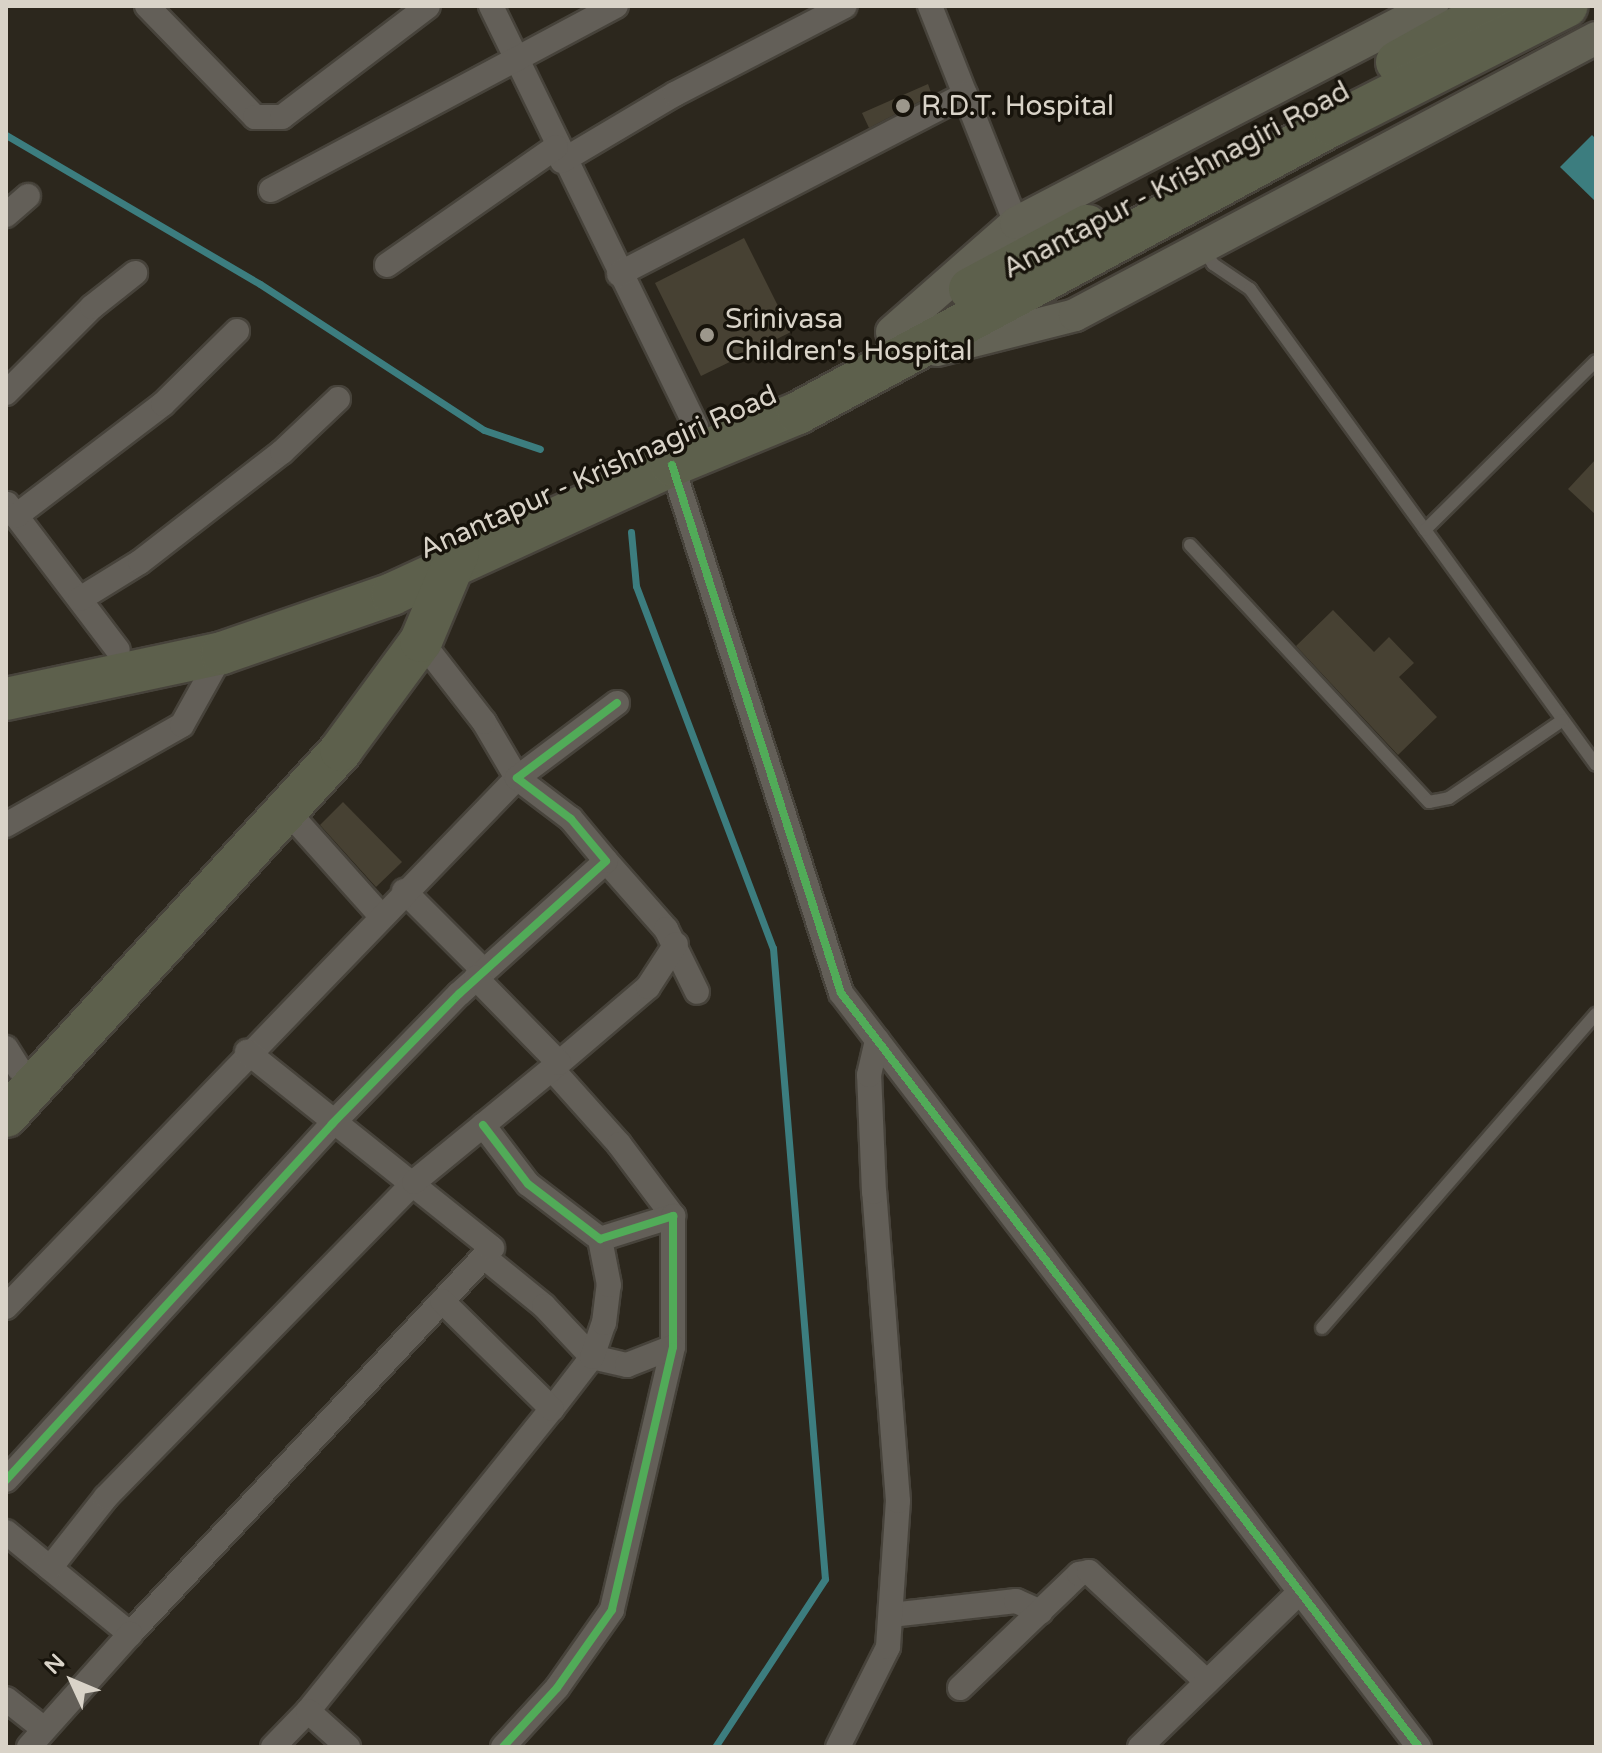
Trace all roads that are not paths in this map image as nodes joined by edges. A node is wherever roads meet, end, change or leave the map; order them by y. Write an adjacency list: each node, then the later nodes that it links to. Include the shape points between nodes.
1 (147, 6): 2 (street, via 255,117 282,117)
2 (428, 6)
3 (491, 6): 12 (street)
4 (616, 6): 12 (street)
5 (845, 6): 15 (street)
6 (930, 6): 13 (street)
7 (1432, 6): 10 (street)
8 (1497, 6): 14 (highway, Anantapur - Krishnagiri Road)
9 (1567, 6): 14 (highway)
10 (1387, 17): 19 (street)
11 (1596, 38): 20 (street)
12 (515, 57): 15 (street); 16 (street)
13 (965, 95): 19 (street); 23 (street)
14 (1327, 115): 25 (highway, Anantapur - Krishnagiri Road)
15 (559, 154): 21 (street); 23 (street)
16 (271, 190)
17 (28, 196): 18 (street)
18 (6, 215)
19 (1016, 223): 25 (street)
20 (1203, 247): 25 (street, via 1075,315); 32 (lane, via 1213,264 1250,289)
21 (387, 265)
22 (135, 273): 27 (street, via 92,307)
23 (619, 274): 29 (street)
24 (237, 331): 31 (street, via 163,404)
25 (898, 345): 29 (highway, Anantapur - Krishnagiri Road); 30 (highway, Anantapur - Krishnagiri Road, via 798,413)
26 (1596, 361): 32 (lane)
27 (6, 393)
28 (338, 399): 36 (street, via 282,452 140,562)
29 (696, 427): 34 (highway, Anantapur - Krishnagiri Road)
30 (672, 465): 34 (highway, Anantapur - Krishnagiri Road); 55 (street, via 841,993)
31 (11, 509): 36 (street)
32 (1425, 530): 43 (lane)
33 (1190, 545): 43 (lane, via 1429,802 1449,798)
34 (460, 548): 35 (highway, Anantapur - Krishnagiri Road); 37 (highway)
35 (388, 582): 38 (highway, Anantapur - Krishnagiri Road); 39 (highway, Anantapur - Krishnagiri Road); 58 (highway, via 394,633 377,670 273,797)
36 (80, 599): 38 (street)
37 (421, 641): 45 (street, via 484,722); 46 (highway, via 390,688)
38 (118, 650): 40 (highway, Anantapur - Krishnagiri Road)
39 (222, 653): 41 (highway, Anantapur - Krishnagiri Road); 47 (street, via 182,725)
40 (6, 675)
41 (6, 699)
42 (617, 703): 45 (street)
43 (1563, 720): 44 (lane)
44 (1596, 765)
45 (517, 778): 48 (street, via 571,819); 49 (street)
46 (288, 812): 50 (street); 59 (highway)
47 (6, 825)
48 (606, 861): 51 (street); 52 (street)
49 (404, 891): 50 (street); 52 (street)
50 (380, 915): 56 (street)
51 (676, 944): 53 (street); 57 (street, via 648,987)
52 (480, 974): 57 (street); 60 (street)
53 (697, 992)
54 (1596, 1014): 68 (lane)
55 (877, 1040): 75 (street); 77 (street, via 869,1075 873,1177 898,1501)
56 (247, 1052): 60 (street); 67 (street)
57 (556, 1066): 61 (street); 63 (street)
58 (10, 1067)
59 (6, 1116)
60 (332, 1124): 62 (street); 72 (street)
61 (483, 1125): 62 (street); 64 (street, via 528,1184)
62 (414, 1182): 65 (street, via 492,1248); 74 (street, via 106,1497)
63 (673, 1216): 64 (street); 69 (street)
64 (600, 1239): 70 (street, via 609,1285)
65 (484, 1257): 66 (street); 70 (street, via 544,1306)
66 (442, 1301): 71 (street); 78 (street)
67 (6, 1307)
68 (1322, 1328)
69 (673, 1347): 70 (street, via 627,1365); 86 (street, via 612,1610 557,1688)
70 (592, 1357): 71 (street)
71 (552, 1409): 82 (street)
72 (6, 1480)
73 (6, 1532): 74 (street)
74 (50, 1568): 78 (street)
75 (1299, 1593): 79 (street); 89 (street)
76 (1041, 1612): 77 (street, via 1016,1601); 79 (street, via 1079,1574 1094,1573); 80 (street)
77 (891, 1615): 87 (street, via 884,1659)
78 (130, 1634): 83 (street)
79 (1207, 1682): 88 (street)
80 (960, 1688)
81 (6, 1699): 83 (street)
82 (308, 1711): 84 (street); 85 (street)
83 (37, 1738)
84 (273, 1747)
85 (348, 1747)
86 (503, 1747)
87 (838, 1747)
88 (1140, 1747)
89 (1419, 1747)

